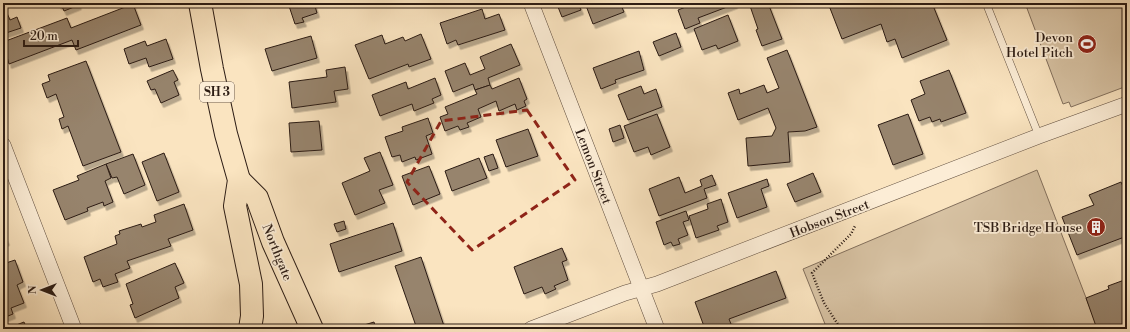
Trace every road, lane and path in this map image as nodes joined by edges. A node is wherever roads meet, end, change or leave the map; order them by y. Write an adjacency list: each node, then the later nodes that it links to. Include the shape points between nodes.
1 (200, 3): 7 (highway, Northgate / SH 3, via 226,134)
2 (531, 3): 9 (street, Lemon Street)
3 (986, 3): 5 (lane)
4 (1127, 104): 5 (street, Hobson Street)
5 (1039, 136): 8 (street, Hobson Street)
6 (3, 145): 10 (street)
7 (239, 180): 11 (highway, Northgate / SH 3, via 235,206 251,284); 12 (highway, Northgate / SH 3, via 257,198 273,242)
8 (871, 202): 9 (street, Hobson Street); 15 (path, via 850,234 812,273 824,303)
9 (641, 288): 13 (street, Hobson Street); 14 (street, Lemon Street)
10 (74, 329)
11 (250, 329)
12 (312, 329)
13 (530, 329)
14 (657, 329)
15 (841, 329)

